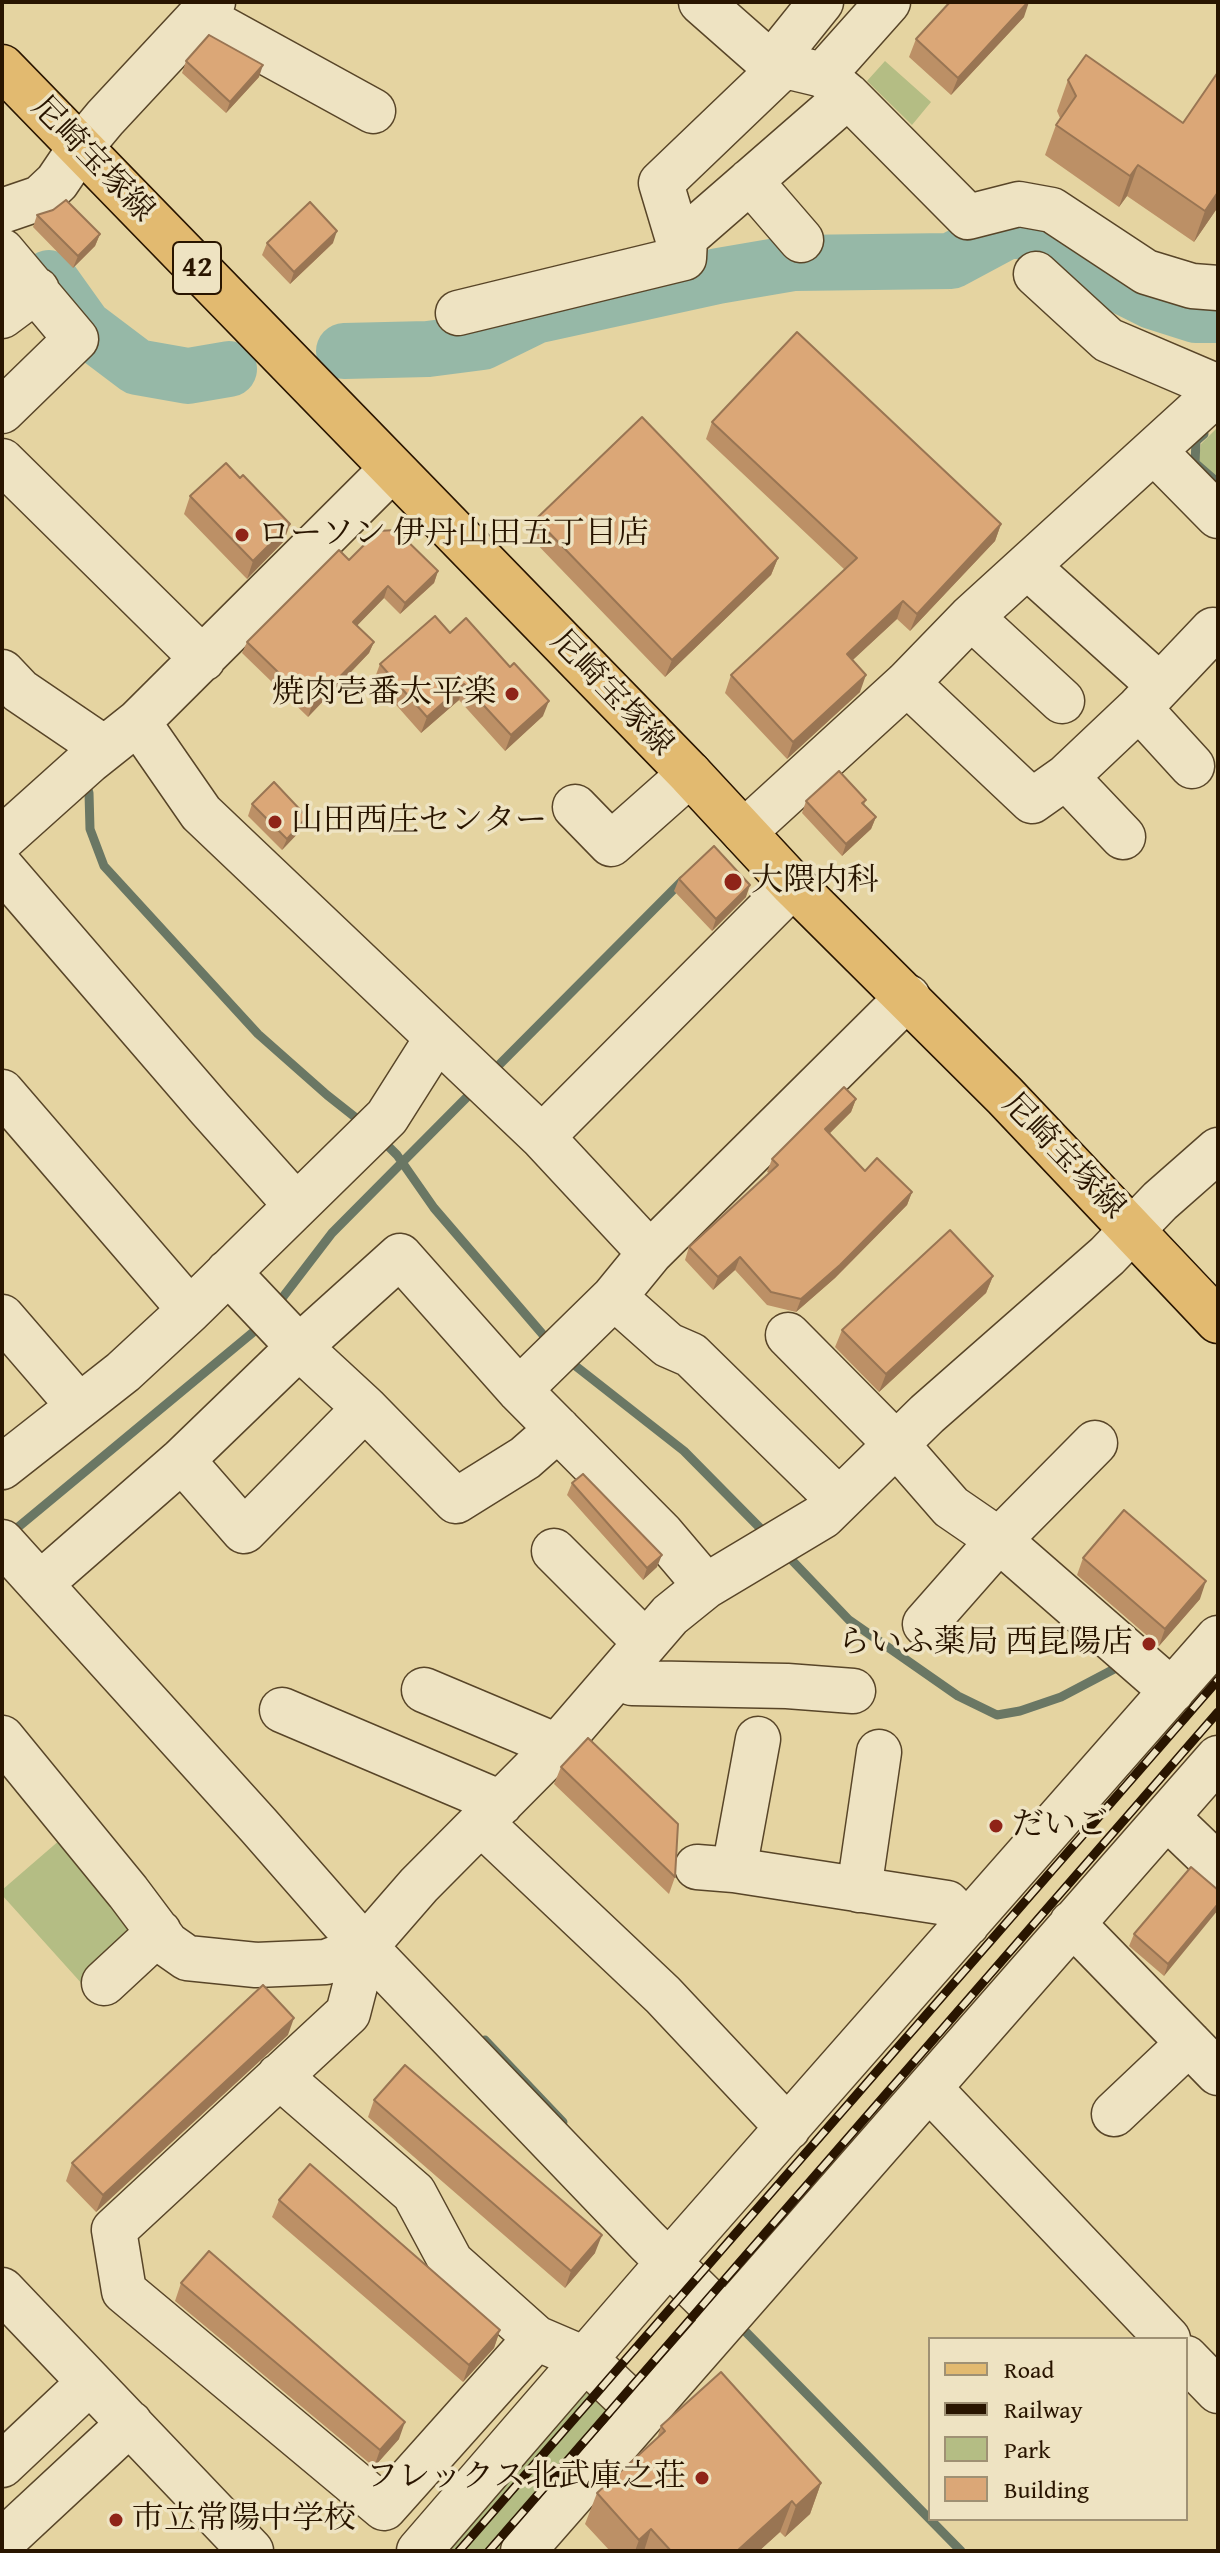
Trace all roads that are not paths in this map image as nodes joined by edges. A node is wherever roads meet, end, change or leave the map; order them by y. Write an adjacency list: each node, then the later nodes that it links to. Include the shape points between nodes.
1 (701, 2): 5 (street)
2 (821, 2): 5 (street)
3 (888, 2): 7 (street)
4 (206, 9): 8 (street); 9 (street)
5 (777, 64): 7 (street); 12 (street, via 778,71 661,183 679,243)
6 (2, 67): 9 (main road, 尼崎宝塚線 / 42)
7 (836, 85): 10 (street); 16 (street, via 968,217 1019,204 1052,210 1146,272)
8 (373, 111)
9 (80, 148): 11 (street, via 40,198); 24 (main road, 尼崎宝塚線 / 42)
10 (750, 181): 12 (street); 13 (street)
11 (2, 211)
12 (685, 239): 18 (street, via 684,258)
13 (801, 240)
14 (2, 251): 17 (street)
15 (1036, 274): 20 (street, via 1108,340)
16 (1218, 288)
17 (37, 290): 19 (street); 21 (street, via 76,339)
18 (458, 313)
19 (2, 316)
20 (1218, 390): 22 (street)
21 (2, 411)
22 (1154, 451): 25 (street); 26 (street)
23 (2, 461): 29 (street)
24 (392, 469): 29 (street); 37 (main road, 尼崎宝塚線 / 42)
25 (1218, 516)
26 (1028, 567): 27 (street); 32 (street)
27 (971, 617): 31 (street); 33 (street)
28 (1218, 635): 32 (street, via 1213,630)
29 (203, 659): 34 (street)
30 (2, 672): 35 (street)
31 (907, 683): 38 (street, via 1032,801); 41 (street)
32 (1150, 697): 36 (street); 38 (street)
33 (1062, 701)
34 (138, 722): 35 (street); 46 (street, via 201,813)
35 (88, 762): 40 (street)
36 (1192, 766)
37 (690, 774): 39 (street, via 611,844); 41 (main road, 尼崎宝塚線 / 42)
38 (1066, 777): 42 (street)
39 (575, 807)
40 (10, 818)
41 (744, 832): 44 (main road, 尼崎宝塚線 / 42)
42 (1123, 837)
43 (2, 868): 50 (street)
44 (793, 885): 45 (main road, 尼崎宝塚線 / 42); 48 (street)
45 (908, 997): 51 (main road, 尼崎宝塚線 / 42); 52 (street)
46 (437, 1038): 48 (street); 50 (street, via 387,1117)
47 (2, 1092): 55 (street)
48 (542, 1137): 52 (street)
49 (1218, 1150): 51 (street)
50 (296, 1205): 53 (street)
51 (1131, 1229): 57 (main road, 尼崎宝塚線 / 42); 65 (street)
52 (650, 1253): 54 (street)
53 (228, 1272): 55 (street); 59 (street)
54 (614, 1297): 60 (street); 68 (street, via 668,1345 691,1355)
55 (190, 1310): 61 (street)
56 (2, 1317): 61 (street)
57 (1218, 1321)
58 (788, 1335): 65 (street)
59 (299, 1347): 60 (street, via 400,1256); 62 (street); 66 (street)
60 (519, 1390): 63 (street)
61 (79, 1406): 67 (street)
62 (365, 1408): 63 (street, via 456,1501 525,1458); 66 (street, via 244,1531)
63 (558, 1429): 73 (street)
64 (1095, 1443): 69 (street)
65 (896, 1444): 68 (street); 69 (street, via 951,1507)
66 (182, 1460): 72 (street)
67 (2, 1467)
68 (839, 1500): 73 (street, via 823,1516)
69 (999, 1540): 74 (street); 79 (street)
70 (2, 1542): 72 (street)
71 (554, 1551): 76 (street)
72 (40, 1584): 94 (street)
73 (706, 1586): 76 (street, via 670,1615)
74 (925, 1624)
75 (1218, 1638): 79 (street)
76 (633, 1658): 78 (street, via 632,1683 788,1673); 83 (street)
77 (424, 1690): 83 (street)
78 (853, 1691)
79 (1172, 1691): 92 (street)
80 (282, 1710): 88 (street)
81 (2, 1738): 86 (street)
82 (758, 1739): 90 (street, via 716,1869)
83 (557, 1746): 88 (street)
84 (879, 1752): 90 (street)
85 (1218, 1758): 87 (street)
86 (16, 1784): 93 (street)
87 (1191, 1794): 89 (street); 91 (street)
88 (491, 1813): 94 (street); 100 (street)
89 (1218, 1866)
90 (859, 1890): 92 (street, via 947,1903)
91 (1072, 1923): 96 (street); 98 (street)
92 (967, 1924): 100 (street)
93 (159, 1932): 94 (street, via 187,1958 256,1965 326,1962); 95 (street)
94 (365, 1947): 97 (street, via 348,2013); 101 (street)
95 (104, 1983)
96 (1204, 2058): 99 (street)
97 (279, 2076): 105 (street, via 414,2193 451,2262); 105 (street, via 114,2230 124,2291 384,2508)
98 (930, 2089): 103 (street); 104 (street)
99 (1114, 2114)
100 (788, 2128): 101 (street)
101 (668, 2263): 103 (street); 106 (street)
102 (2, 2290): 108 (street)
103 (726, 2319): 110 (street)
104 (1166, 2337)
105 (536, 2338): 106 (street)
106 (585, 2359): 110 (street); 115 (street)
107 (1188, 2360): 109 (street)
108 (90, 2382): 111 (street); 112 (street)
109 (1218, 2391)
110 (643, 2414): 116 (street)
111 (130, 2423): 113 (street); 114 (street)
112 (2, 2465)
113 (2, 2542)
114 (251, 2551)
115 (419, 2551)
116 (523, 2551)

